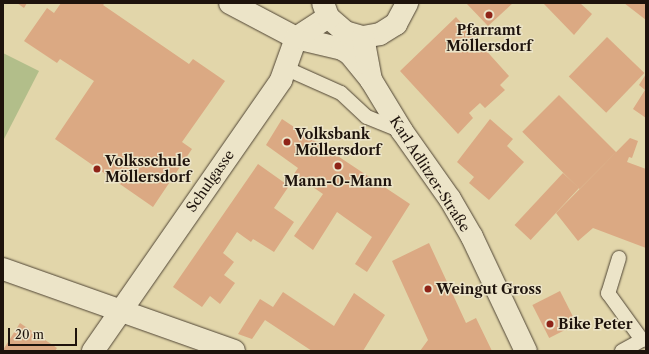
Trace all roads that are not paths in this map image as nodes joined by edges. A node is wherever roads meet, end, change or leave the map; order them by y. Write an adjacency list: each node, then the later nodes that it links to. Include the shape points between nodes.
1 (230, 3): 5 (street)
2 (407, 3): 4 (street, via 396,24 380,34)
3 (325, 10): 4 (street, via 344,32); 5 (street)
4 (363, 37): 7 (street, Karl Adlitzer-Straße)
5 (296, 38): 6 (street, Schulgasse); 7 (street, via 342,49 350,54)
6 (285, 68): 8 (lane, via 341,93 367,117); 11 (street, Schulgasse, via 281,80)
7 (371, 80): 8 (street, Karl Adlitzer-Straße)
8 (402, 132): 15 (street, Karl Adlitzer-Straße, via 450,199 472,237)
9 (619, 258): 12 (lane, via 608,293)
10 (3, 269): 11 (street)
11 (121, 311): 13 (street, Schulgasse); 14 (street)
12 (644, 339): 16 (lane)
13 (93, 351)
14 (234, 351)
15 (526, 351)
16 (622, 351)

